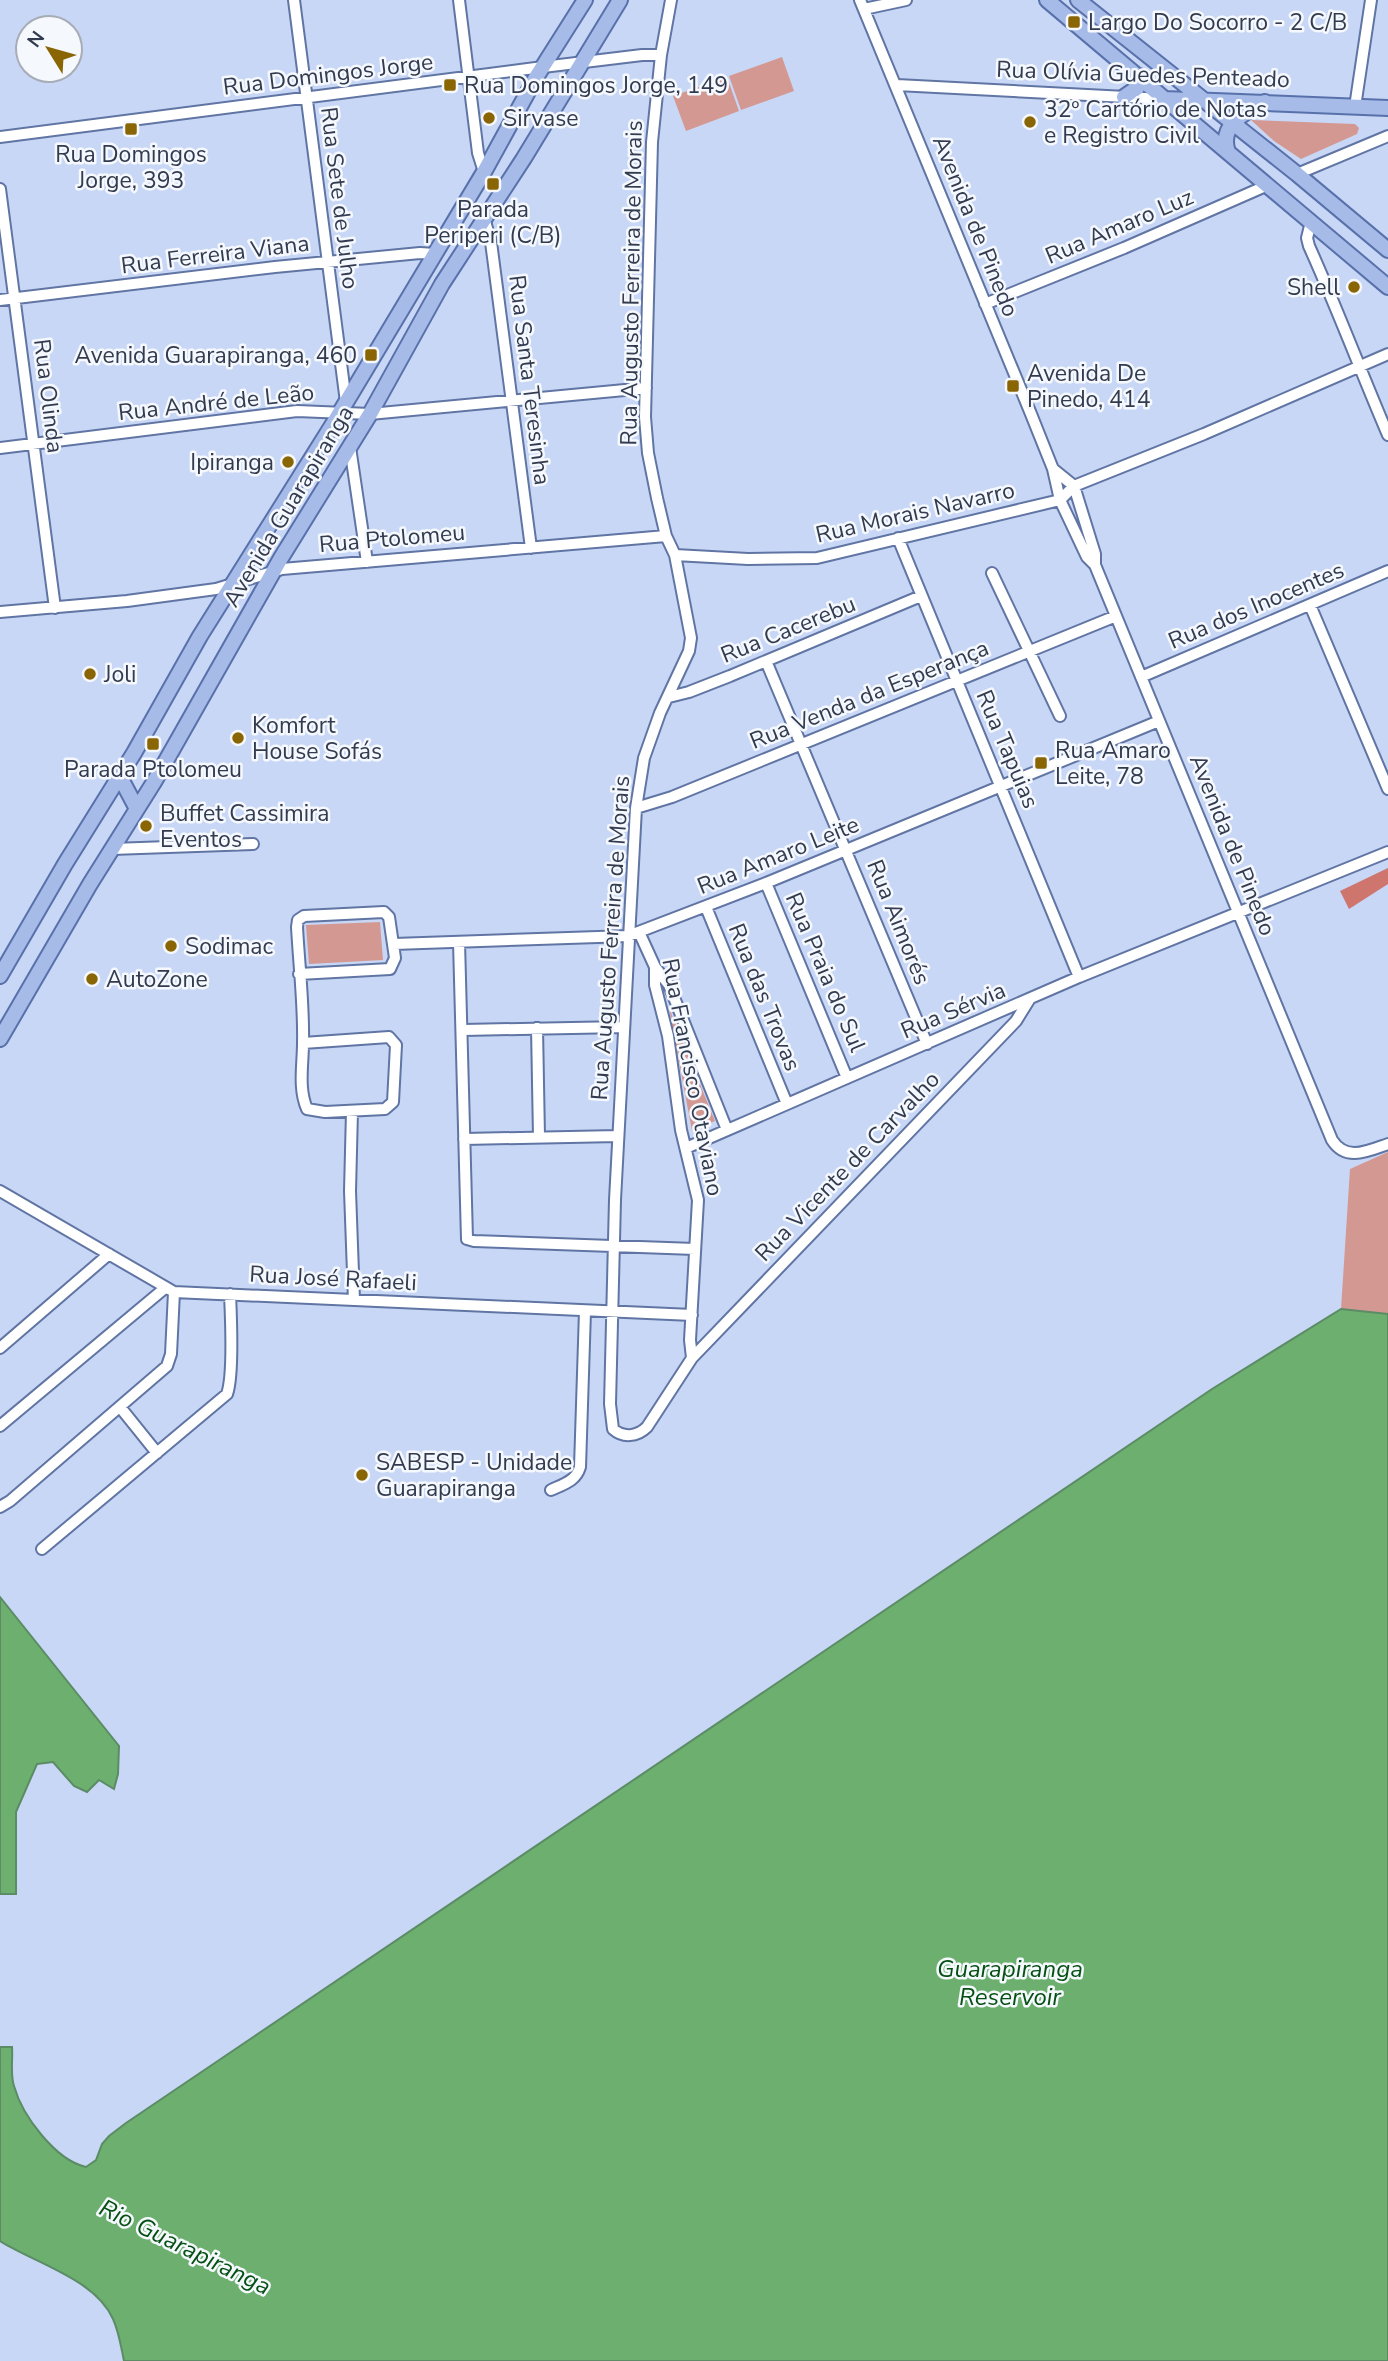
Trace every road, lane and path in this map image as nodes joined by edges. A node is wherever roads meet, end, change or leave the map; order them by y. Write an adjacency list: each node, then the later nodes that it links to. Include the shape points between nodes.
1 (294, 0): 18 (street, Rua Sete de Julho)
2 (459, 0): 15 (street)
3 (585, 0): 13 (main road, Avenida Guarapiranga)
4 (620, 0): 12 (main road, Avenida Guarapiranga)
5 (671, 0): 11 (street, Rua Augusto Ferreira de Morais)
6 (906, 0): 10 (street)
7 (1047, 0): 14 (main road)
8 (1079, 0): 20 (main road)
9 (1374, 1): 22 (street)
10 (862, 5): 16 (street, Avenida de Pinedo)
11 (661, 55): 12 (street, Rua Domingos Jorge); 43 (street, Rua Augusto Ferreira de Morais, via 652,142)
12 (581, 64): 13 (street, Rua Domingos Jorge); 32 (main road, Avenida Guarapiranga)
13 (544, 67): 15 (street, Rua Domingos Jorge); 28 (main road, Avenida Guarapiranga)
14 (1139, 76): 17 (main road, via 1137,88); 19 (main road)
15 (469, 77): 18 (street, Rua Domingos Jorge); 28 (street)
16 (897, 85): 17 (street, Rua Olívia Guedes Penteado); 40 (street, Avenida de Pinedo)
17 (1124, 97): 19 (street, Rua Olívia Guedes Penteado)
18 (306, 98): 26 (street, Rua Domingos Jorge); 36 (street, Rua Sete de Julho)
19 (1164, 99): 20 (main road, Rua Olívia Guedes Penteado); 27 (main road)
20 (1205, 100): 21 (main road, Rua Olívia Guedes Penteado); 24 (main road)
21 (1266, 102): 22 (main road, Rua Olívia Guedes Penteado); 24 (main road)
22 (1355, 107): 23 (main road, Rua Olívia Guedes Penteado)
23 (1388, 108)
24 (1233, 122): 27 (main road, via 1226,139); 29 (main road)
25 (1388, 136): 29 (street)
26 (0, 137)
27 (1228, 152): 30 (main road)
28 (484, 172): 35 (main road, Avenida Guarapiranga)
29 (1297, 174): 34 (main road)
30 (1268, 186): 33 (main road); 40 (street, Rua Amaro Luz)
31 (0, 189): 38 (street, Rua Olinda)
32 (484, 218): 44 (street, Rua Santa Teresinha); 46 (main road, Avenida Guarapiranga)
33 (1311, 222): 37 (main road); 42 (street, via 1309,246)
34 (1388, 250)
35 (435, 254): 36 (street, Rua Ferreira Viana); 45 (main road, Avenida Guarapiranga)
36 (327, 262): 38 (street, Rua Ferreira Viana); 45 (street, Rua Sete de Julho)
37 (1388, 287)
38 (15, 298): 39 (street, Rua Ferreira Viana); 48 (street, Rua Olinda)
39 (0, 300)
40 (985, 304): 51 (street, Avenida de Pinedo)
41 (1388, 354): 42 (street)
42 (1358, 365): 47 (street); 52 (street)
43 (646, 388): 44 (street, Rua André de Leão); 54 (street, Rua Augusto Ferreira de Morais, via 648,453)
44 (512, 402): 46 (street, Rua André de Leão); 56 (street, Rua Santa Teresinha)
45 (343, 407): 46 (street, Rua André de Leão); 48 (street, Rua André de Leão); 63 (main road, Avenida Guarapiranga)
46 (370, 414): 49 (main road, Avenida Guarapiranga)
47 (1388, 435)
48 (34, 443): 50 (street, Rua André de Leão); 66 (street, Rua Olinda)
49 (350, 447): 58 (street); 60 (main road, Avenida Guarapiranga)
50 (0, 448)
51 (1053, 469): 52 (street); 53 (street, Avenida de Pinedo)
52 (1074, 485): 53 (street); 59 (street, Avenida de Pinedo)
53 (1060, 500): 55 (street, Rua Morais Navarro); 59 (street, Avenida de Pinedo)
54 (666, 536): 56 (street, Rua Ptolomeu); 57 (street, Rua Augusto Ferreira de Morais)
55 (898, 538): 57 (street, Rua Morais Navarro, via 817,558); 64 (street, Rua Tapuias)
56 (531, 548): 58 (street, Rua Ptolomeu)
57 (675, 555): 73 (street, Rua Augusto Ferreira de Morais, via 691,638)
58 (368, 562): 60 (street, Rua Ptolomeu)
59 (1095, 565): 68 (street, Avenida de Pinedo)
60 (275, 569): 63 (street, Rua Ptolomeu); 81 (main road, Avenida Guarapiranga)
61 (1388, 571): 65 (street, Rua dos Inocentes)
62 (992, 573): 69 (street)
63 (231, 586): 66 (street, Rua Ptolomeu); 77 (main road, Avenida Guarapiranga)
64 (921, 596): 70 (street, Rua Cacerebu); 72 (street, Rua Tapuias)
65 (1310, 606): 71 (street, Rua dos Inocentes); 79 (street)
66 (55, 608): 67 (street, Rua Ptolomeu)
67 (0, 612)
68 (1116, 616): 69 (street, Rua Venda da Esperança); 71 (street, Avenida de Pinedo)
69 (1029, 651): 72 (street, Rua Venda da Esperança); 74 (street)
70 (766, 661): 73 (street, Rua Cacerebu); 76 (street, Rua Aimorés)
71 (1141, 677): 75 (street, Avenida de Pinedo)
72 (957, 681): 76 (street, Rua Venda da Esperança); 78 (street, Rua Tapuias)
73 (669, 697): 80 (street, Rua Augusto Ferreira de Morais, via 644,758)
74 (1060, 716)
75 (1159, 721): 78 (street, Rua Amaro Leite); 88 (street, Avenida de Pinedo)
76 (802, 743): 80 (street, Rua Venda da Esperança); 84 (street, Rua Aimorés)
77 (119, 775): 81 (main road); 94 (main road, Avenida Guarapiranga)
78 (1001, 785): 84 (street, Rua Amaro Leite); 95 (street, Rua Tapuias)
79 (1388, 789)
80 (636, 808): 89 (street, Rua Augusto Ferreira de Morais)
81 (137, 809): 83 (main road, Avenida Guarapiranga)
82 (253, 844): 83 (street)
83 (112, 849): 100 (main road, Avenida Guarapiranga)
84 (847, 849): 86 (street, Rua Amaro Leite); 102 (street, Rua Aimorés)
85 (1388, 852): 88 (street, Rua Sérvia)
86 (766, 883): 87 (street, Rua Amaro Leite); 103 (street, Rua Praia do Sul)
87 (705, 907): 89 (street, Rua Amaro Leite); 104 (street, Rua das Trovas)
88 (1237, 913): 95 (street, Rua Sérvia); 110 (street, Avenida de Pinedo, via 1336,1147 1352,1154)
89 (633, 934): 90 (street, Rua Amaro Leite); 92 (street, Rua Francisco Otaviano); 97 (street, Rua Augusto Ferreira de Morais)
90 (459, 942): 91 (street, Rua Amaro Leite); 99 (street)
91 (394, 944): 93 (street, via 394,963 386,970); 93 (street, via 391,921 384,912 308,916 298,920)
92 (655, 968): 106 (street, via 669,985); 111 (street, Rua Francisco Otaviano)
93 (299, 974): 101 (street)
94 (0, 976)
95 (1079, 977): 96 (street, Rua Sérvia)
96 (1029, 1000): 102 (street, Rua Sérvia); 123 (street, Rua Vicente de Carvalho, via 1016,1021)
97 (623, 1027): 98 (street); 107 (street, Rua Augusto Ferreira de Morais)
98 (537, 1028): 99 (street); 108 (street)
99 (463, 1030): 109 (street)
100 (0, 1039)
101 (303, 1043): 105 (street, via 301,1069 307,1109); 105 (street, via 389,1037 396,1045 393,1102 385,1109)
102 (927, 1044): 103 (street, Rua Sérvia)
103 (847, 1078): 104 (street, Rua Sérvia)
104 (787, 1104): 106 (street, Rua Sérvia)
105 (352, 1111): 118 (street)
106 (727, 1130): 111 (street, Rua Sérvia)
107 (618, 1136): 108 (street); 113 (street, Rua Augusto Ferreira de Morais)
108 (539, 1137): 109 (street)
109 (464, 1139): 113 (street, via 468,1240)
110 (1388, 1144)
111 (686, 1148): 114 (street, Rua Francisco Otaviano, via 698,1200)
112 (0, 1191): 115 (street, Rua José Rafaeli)
113 (614, 1246): 114 (street); 120 (street, Rua Augusto Ferreira de Morais)
114 (695, 1249): 121 (street, Rua Francisco Otaviano)
115 (109, 1254): 116 (street, Rua José Rafaeli); 122 (street)
116 (169, 1290): 117 (street, Rua José Rafaeli); 124 (street, via 169,1362); 125 (street)
117 (230, 1294): 118 (street, Rua José Rafaeli); 127 (street, via 228,1392)
118 (354, 1300): 119 (street, Rua José Rafaeli)
119 (585, 1311): 120 (street, Rua José Rafaeli); 128 (street, via 580,1467 570,1482)
120 (614, 1313): 121 (street, Rua José Rafaeli); 126 (street, Rua Augusto Ferreira de Morais, via 610,1418)
121 (692, 1315): 123 (street, Rua Francisco Otaviano)
122 (0, 1348)
123 (692, 1358): 126 (street, Rua Vicente de Carvalho, via 640,1433)
124 (120, 1407): 127 (street); 129 (street)
125 (0, 1426)
126 (616, 1432)
127 (157, 1453): 130 (street)
128 (551, 1490)
129 (0, 1507)
130 (42, 1549)

